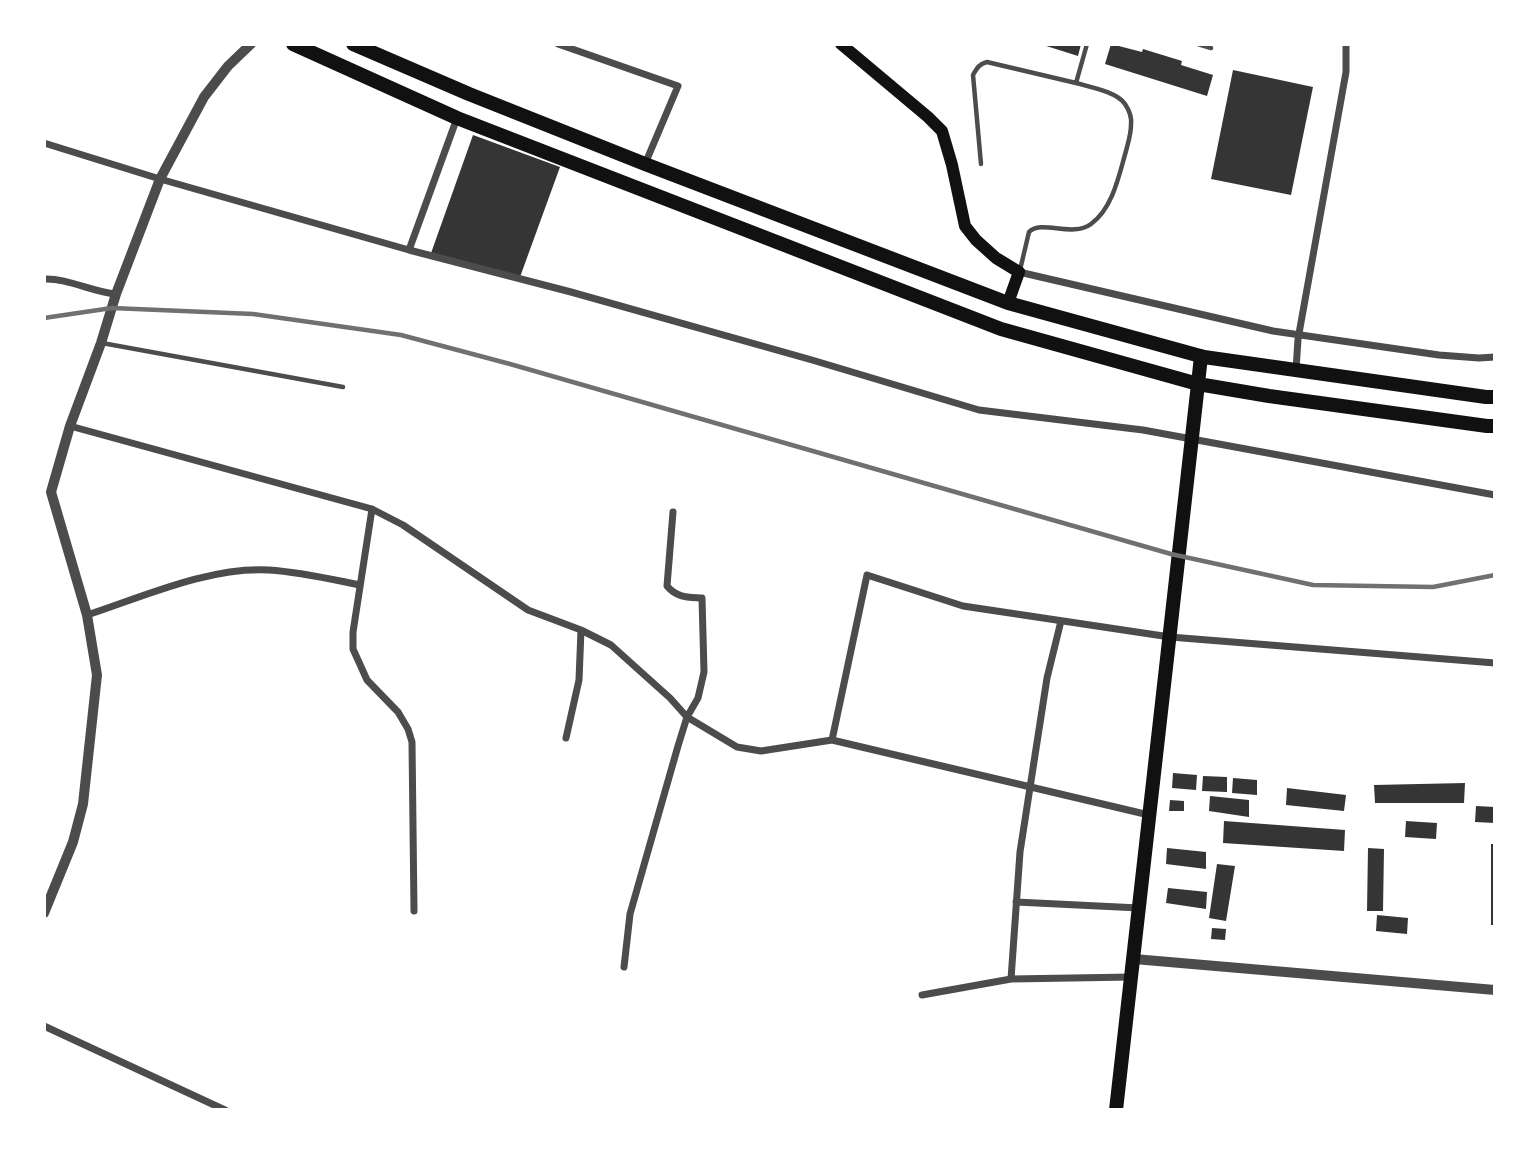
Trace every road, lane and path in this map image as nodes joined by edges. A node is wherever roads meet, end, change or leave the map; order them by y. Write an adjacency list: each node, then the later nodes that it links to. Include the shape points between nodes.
1 (251, 44): 15 (street, via 204,97)
2 (293, 44): 11 (main road)
3 (353, 44): 13 (main road)
4 (558, 44): 13 (street, via 678,86)
5 (841, 44): 17 (main road, via 942,131 965,226 996,258)
6 (1087, 44): 10 (lane)
7 (1198, 44): 9 (lane)
8 (1346, 44): 21 (street, via 1346,72)
9 (1211, 48)
10 (1076, 83): 14 (lane, via 981,63 973,75); 17 (lane, via 1117,97 1130,113 1129,140 1115,191 1092,223 1080,229 1032,228)
11 (457, 118): 16 (street); 26 (main road, via 1001,329)
12 (44, 143): 15 (street)
13 (645, 164): 20 (main road)
14 (981, 164)
15 (160, 179): 16 (street); 19 (street)
16 (409, 250): 31 (street, via 979,410)
17 (1019, 272): 20 (main road); 21 (street)
18 (44, 279): 19 (street)
19 (116, 294): 22 (street)
20 (1008, 303): 23 (main road)
21 (1299, 335): 24 (street, via 1439,355); 25 (street)
22 (101, 343): 27 (lane); 29 (street)
23 (1201, 356): 25 (main road); 26 (main road)
24 (1495, 357)
25 (1296, 370): 28 (main road)
26 (1198, 384): 30 (main road); 31 (main road)
27 (343, 387)
28 (1495, 397)
29 (70, 426): 32 (street); 34 (street)
30 (1495, 426)
31 (1191, 439): 33 (street); 40 (main road)
32 (47, 494): 37 (street)
33 (1495, 495)
34 (372, 509): 36 (street); 39 (street, via 403,524 528,610)
35 (673, 513): 42 (street, via 667,586 679,596 702,598 704,672 698,698)
36 (360, 585): 37 (street, via 268,569 232,571); 49 (street, via 353,649 367,680 398,712 412,742)
37 (87, 615): 50 (street, via 97,675 83,803 74,842)
38 (1061, 621): 40 (street); 44 (street, via 963,606 867,575); 45 (street)
39 (581, 629): 42 (street, via 611,645); 43 (street, via 579,680)
40 (1170, 637): 41 (street); 46 (main road)
41 (1495, 663)
42 (687, 717): 44 (street, via 737,747 761,751); 52 (street, via 630,914)
43 (566, 738)
44 (832, 740): 45 (street)
45 (1030, 787): 46 (street); 47 (street)
46 (1150, 815): 48 (main road)
47 (1016, 902): 48 (street); 54 (street)
48 (1139, 908): 51 (main road)
49 (414, 911)
50 (44, 913)
51 (1134, 959): 53 (main road); 55 (street)
52 (624, 967)
53 (1132, 977): 54 (street); 59 (main road)
54 (1011, 979): 56 (street)
55 (1495, 990)
56 (922, 995)
57 (44, 1026): 58 (street)
58 (225, 1110)
59 (1116, 1110)

